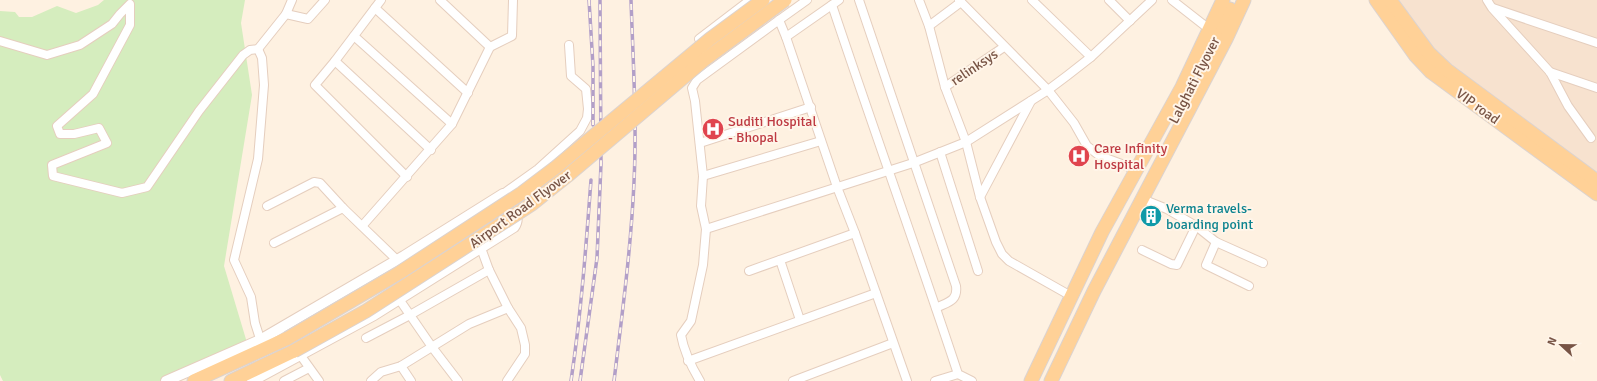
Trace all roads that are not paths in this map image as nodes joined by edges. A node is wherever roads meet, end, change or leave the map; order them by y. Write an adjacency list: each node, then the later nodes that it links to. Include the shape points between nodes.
1 (292, 0): 26 (street)
2 (325, 0): 26 (street, via 308,19)
3 (381, 0): 24 (street)
4 (440, 0): 37 (street)
5 (513, 0): 37 (street, via 512,36)
6 (750, 0): 33 (street)
7 (763, 0): 94 (main road, Airport Road Flyover, bridge, via 710,39 522,193 399,273 288,338)
8 (785, 0): 96 (main road, Airport Road Flyover, bridge, via 699,64 532,204)
9 (807, 0): 27 (street)
10 (859, 0): 56 (street)
11 (919, 0): 29 (street)
12 (1032, 0): 40 (street)
13 (1109, 0): 28 (street)
14 (1152, 0): 28 (street)
15 (1172, 0): 30 (street)
16 (1223, 0): 30 (main road)
17 (1234, 0): 84 (main road, Lalghati Flyover, via 1096,276)
18 (1244, 0): 66 (main road)
19 (1376, 0): 64 (main road, VIP road, via 1415,55 1431,72)
20 (1390, 0): 61 (main road, VIP road, via 1429,53 1447,70)
21 (1488, 0): 25 (street)
22 (960, 1): 29 (street); 38 (street)
23 (835, 2): 32 (street); 57 (street)
24 (375, 8): 31 (street); 46 (street)
25 (1492, 8): 35 (street); 42 (street)
26 (286, 14): 39 (street)
27 (779, 20): 32 (street); 53 (street, via 697,80 692,88 696,101)
28 (1130, 20): 40 (street)
29 (929, 26): 43 (street)
30 (1209, 29): 58 (main road, via 1182,87)
31 (354, 36): 41 (street); 49 (street)
32 (786, 37): 48 (street)
33 (699, 38)
34 (0, 41): 39 (street, via 47,55 80,45 112,24 130,4 130,25 93,94 57,126 60,134 74,134 99,128 107,143 52,165 52,176 122,193 147,187 199,111 243,55 250,50)
35 (1597, 43)
36 (569, 45): 63 (street, via 571,76 586,89 588,110 584,126 538,168)
37 (490, 47): 46 (street)
38 (1004, 47): 43 (street, relinksys); 45 (street)
39 (258, 49): 94 (street, via 262,58 264,85 258,159 234,260 251,297)
40 (1091, 57): 45 (street)
41 (335, 62): 54 (street); 60 (street, via 315,85)
42 (1550, 72): 44 (street); 50 (street, via 1568,106)
43 (945, 87): 52 (street)
44 (1597, 88)
45 (1048, 90): 47 (street); 58 (street, via 1074,123 1087,146 1100,156)
46 (468, 93): 49 (street)
47 (1031, 101): 52 (street); 65 (street)
48 (810, 107): 51 (street); 53 (street)
49 (452, 124): 54 (street)
50 (1591, 138)
51 (821, 141): 59 (street); 62 (street)
52 (966, 142): 55 (street); 65 (street)
53 (700, 143): 59 (street)
54 (431, 150): 60 (street)
55 (940, 152): 56 (street); 82 (street)
56 (914, 163): 57 (street); 89 (street, via 956,286 957,293 954,299)
57 (887, 171): 62 (street); 89 (street)
58 (1135, 171): 86 (main road)
59 (703, 176): 71 (street, via 701,206)
60 (407, 177): 69 (street)
61 (1597, 181)
62 (837, 187): 71 (street); 72 (street)
63 (502, 194): 75 (street, via 509,196 518,217 517,223); 77 (street)
64 (1597, 194)
65 (980, 197): 86 (street, via 996,242 1009,262)
66 (1142, 199): 70 (street); 84 (main road)
67 (267, 206): 68 (street, via 317,182)
68 (343, 208): 69 (street); 74 (street)
69 (363, 225): 77 (street)
70 (1196, 226): 73 (street); 76 (street, via 1177,265)
71 (706, 229): 97 (street, via 703,265 691,321 681,335)
72 (855, 233): 78 (street); 85 (street)
73 (1216, 242): 79 (street); 83 (street, via 1206,265)
74 (274, 243)
75 (481, 248): 80 (street); 87 (street)
76 (1142, 250)
77 (397, 260): 94 (street)
78 (780, 260): 81 (street); 91 (street)
79 (1263, 263)
80 (489, 270): 88 (street); 90 (street)
81 (749, 271)
82 (978, 271)
83 (1249, 286)
84 (1094, 291): 117 (main road)
85 (876, 293): 91 (street); 93 (street)
86 (1071, 296): 116 (main road)
87 (399, 299): 90 (street); 96 (street, via 374,315)
88 (508, 308): 95 (street, via 469,324); 111 (street, via 520,328 525,354)
89 (936, 308): 100 (street)
90 (410, 315): 92 (street); 95 (street)
91 (800, 320): 97 (street)
92 (366, 338)
93 (894, 343): 112 (street); 113 (street)
94 (262, 345): 102 (street); 103 (main road, Airport Road Flyover)
95 (432, 347): 98 (street); 110 (street)
96 (298, 353): 99 (street); 104 (main road, Airport Road Flyover); 105 (street)
97 (688, 361): 101 (street)
98 (401, 366): 108 (street, via 381,372); 109 (street)
99 (309, 368): 106 (street); 107 (street)
100 (958, 374): 114 (street); 115 (street)
101 (697, 379)
102 (166, 381)
103 (194, 381)
104 (231, 381)
105 (254, 381)
106 (284, 381)
107 (319, 381)
108 (371, 381)
109 (411, 381)
110 (457, 381)
111 (507, 381)
112 (793, 381)
113 (907, 381)
114 (935, 381)
115 (972, 381)
116 (1030, 381)
117 (1051, 381)

